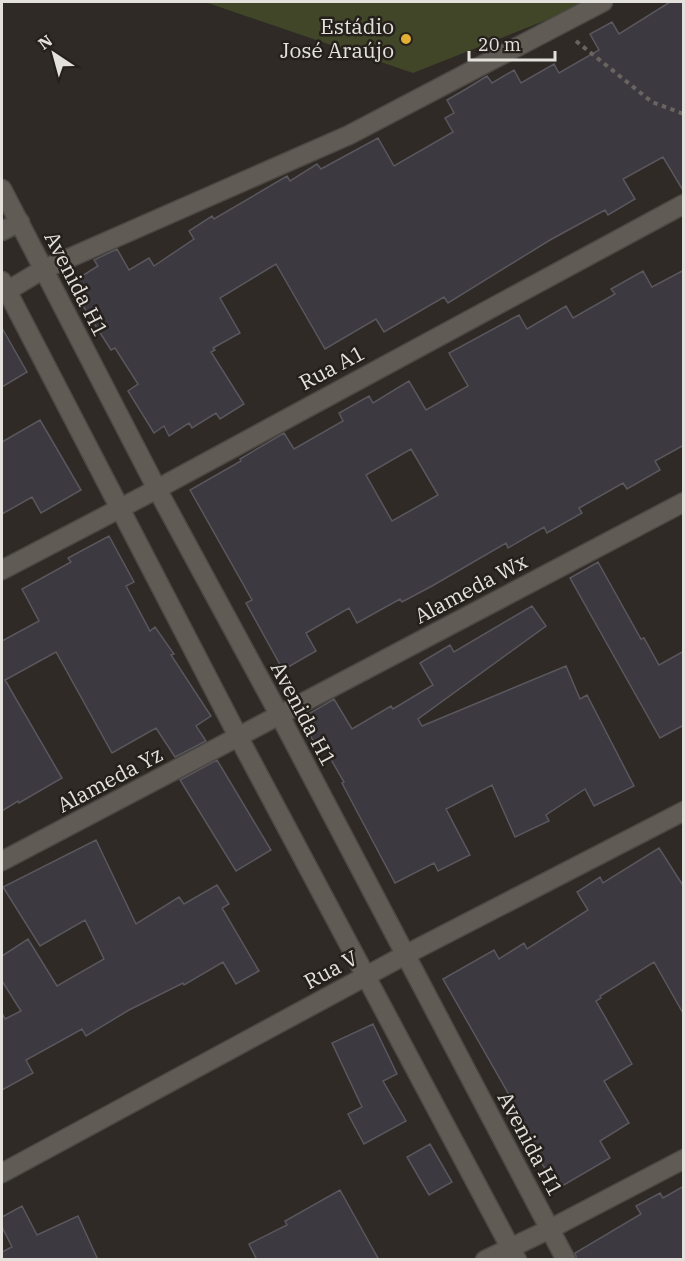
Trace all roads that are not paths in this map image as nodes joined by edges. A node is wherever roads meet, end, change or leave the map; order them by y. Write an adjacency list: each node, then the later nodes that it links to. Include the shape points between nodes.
1 (603, 2): 6 (street, via 350,135)
2 (2, 189): 4 (street, Avenida H1)
3 (684, 204): 8 (street, Rua A1)
4 (20, 222): 5 (street); 6 (street, Avenida H1)
5 (2, 231)
6 (42, 270): 7 (street); 8 (street, Avenida H1)
7 (4, 286): 10 (street)
8 (157, 489): 10 (street, Rua A1); 12 (street, Avenida H1)
9 (684, 502): 12 (street, Alameda Wx)
10 (118, 508): 11 (street, Rua A1); 13 (street)
11 (2, 570)
12 (280, 716): 13 (street, Alameda Wx); 16 (street, Avenida H1)
13 (239, 738): 15 (street, Alameda Yz); 17 (street)
14 (684, 811): 16 (street, Rua V)
15 (2, 861)
16 (405, 955): 17 (street, Rua V); 20 (street, Avenida H1)
17 (366, 978): 19 (street, Rua V); 21 (street)
18 (684, 1160): 20 (street)
19 (2, 1173)
20 (550, 1229): 21 (street); 23 (street, Avenida H1)
21 (513, 1253): 22 (street)
22 (485, 1260)
23 (566, 1260)

